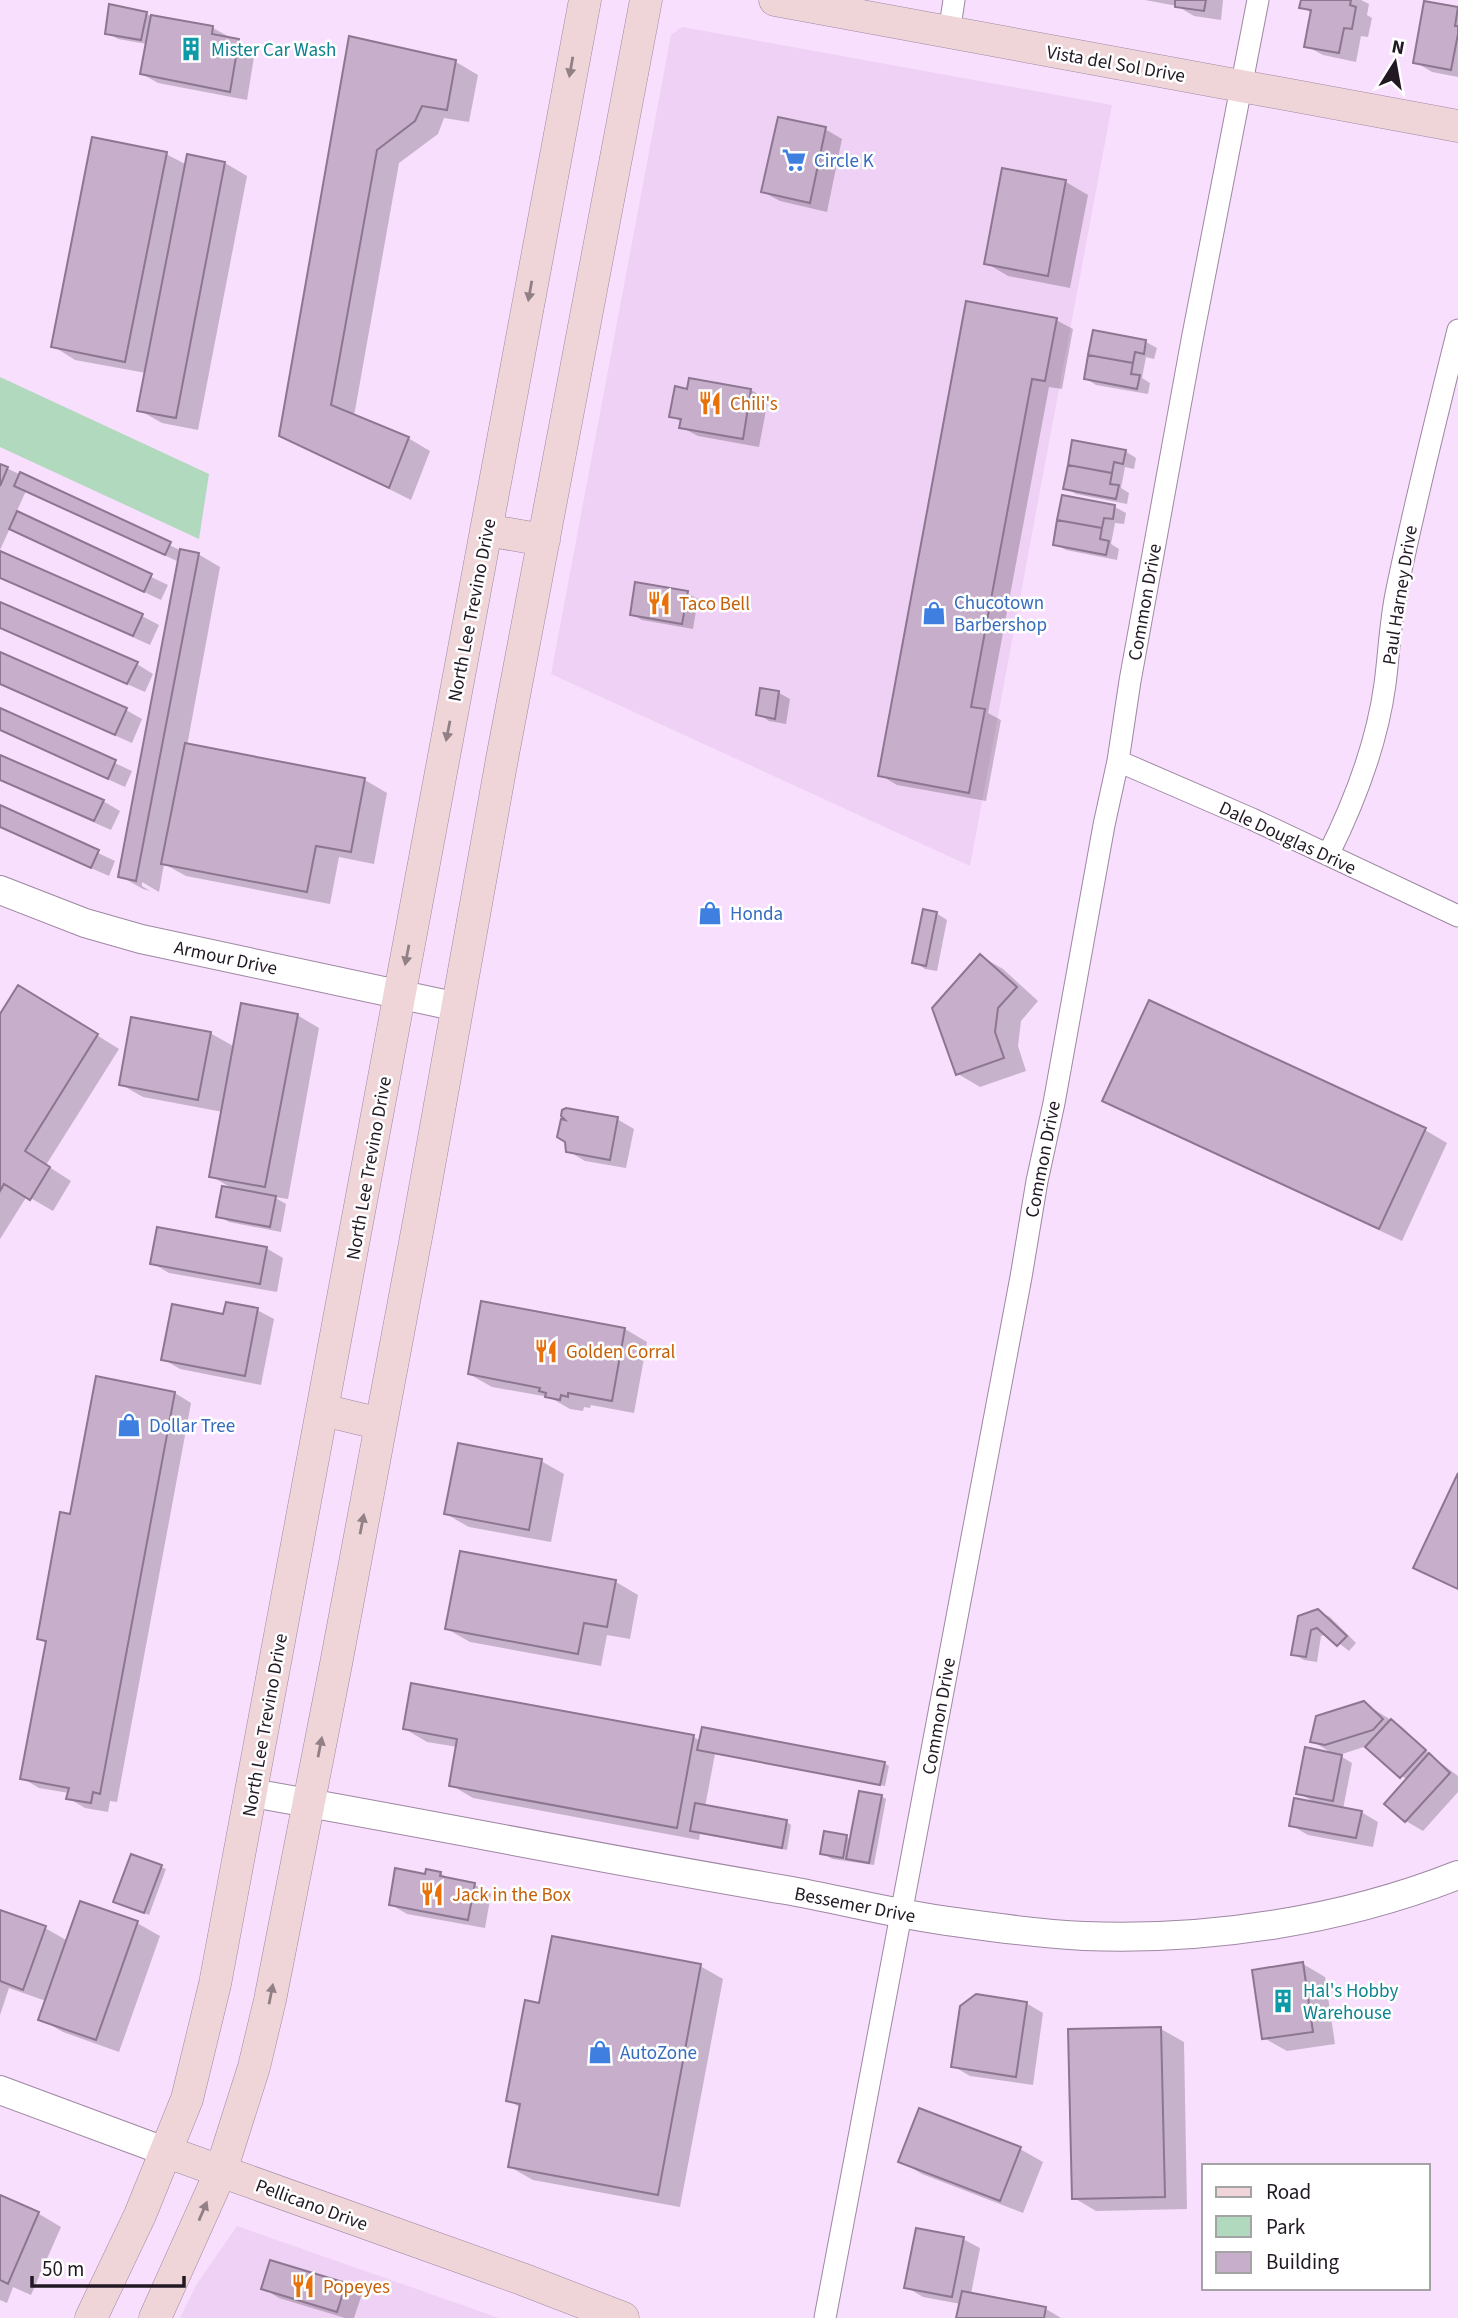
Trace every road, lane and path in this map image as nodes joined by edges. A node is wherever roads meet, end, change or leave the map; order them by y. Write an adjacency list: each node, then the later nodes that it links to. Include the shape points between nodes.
1 (585, 0): 10 (main road, North Lee Trevino Drive, one-way to 10)
2 (646, 0): 11 (main road)
3 (775, 0): 6 (main road, Vista del Sol Drive)
4 (954, 0): 6 (street)
5 (1258, 0): 7 (street, Common Drive)
6 (949, 33): 7 (main road, Vista del Sol Drive)
7 (1242, 86): 8 (main road, Vista del Sol Drive); 12 (street, Common Drive, via 1157,529)
8 (1458, 127)
9 (1458, 330): 13 (street, Paul Harney Drive, via 1406,543 1379,717 1360,784)
10 (486, 530): 11 (main road); 16 (main road, North Lee Trevino Drive, one-way to 16)
11 (544, 540): 17 (main road)
12 (1118, 761): 13 (street, Dale Douglas Drive); 23 (street, Common Drive)
13 (1328, 855): 15 (street, Dale Douglas Drive)
14 (0, 890): 16 (street, Armour Drive, via 141,939)
15 (1458, 916)
16 (400, 994): 17 (street, Armour Drive); 18 (main road, North Lee Trevino Drive)
17 (458, 1007): 19 (main road)
18 (323, 1410): 19 (main road); 20 (main road, North Lee Trevino Drive)
19 (381, 1424): 21 (main road, one-way to 19)
20 (252, 1793): 21 (street, Bessemer Drive); 25 (main road, North Lee Trevino Drive, via 199,2058)
21 (308, 1803): 23 (street, Bessemer Drive); 26 (main road, one-way to 21, via 270,2000)
22 (1458, 1875): 23 (street, Bessemer Drive, via 1344,1909 1198,1933 1080,1936)
23 (902, 1913): 30 (street, Common Drive)
24 (0, 2090): 25 (street, Pellicano Drive)
25 (167, 2152): 26 (main road, Pellicano Drive); 27 (main road, North Lee Trevino Drive)
26 (221, 2171): 28 (main road, one-way to 26); 29 (main road, Pellicano Drive)
27 (91, 2318)
28 (155, 2318)
29 (623, 2318)
30 (825, 2318)

